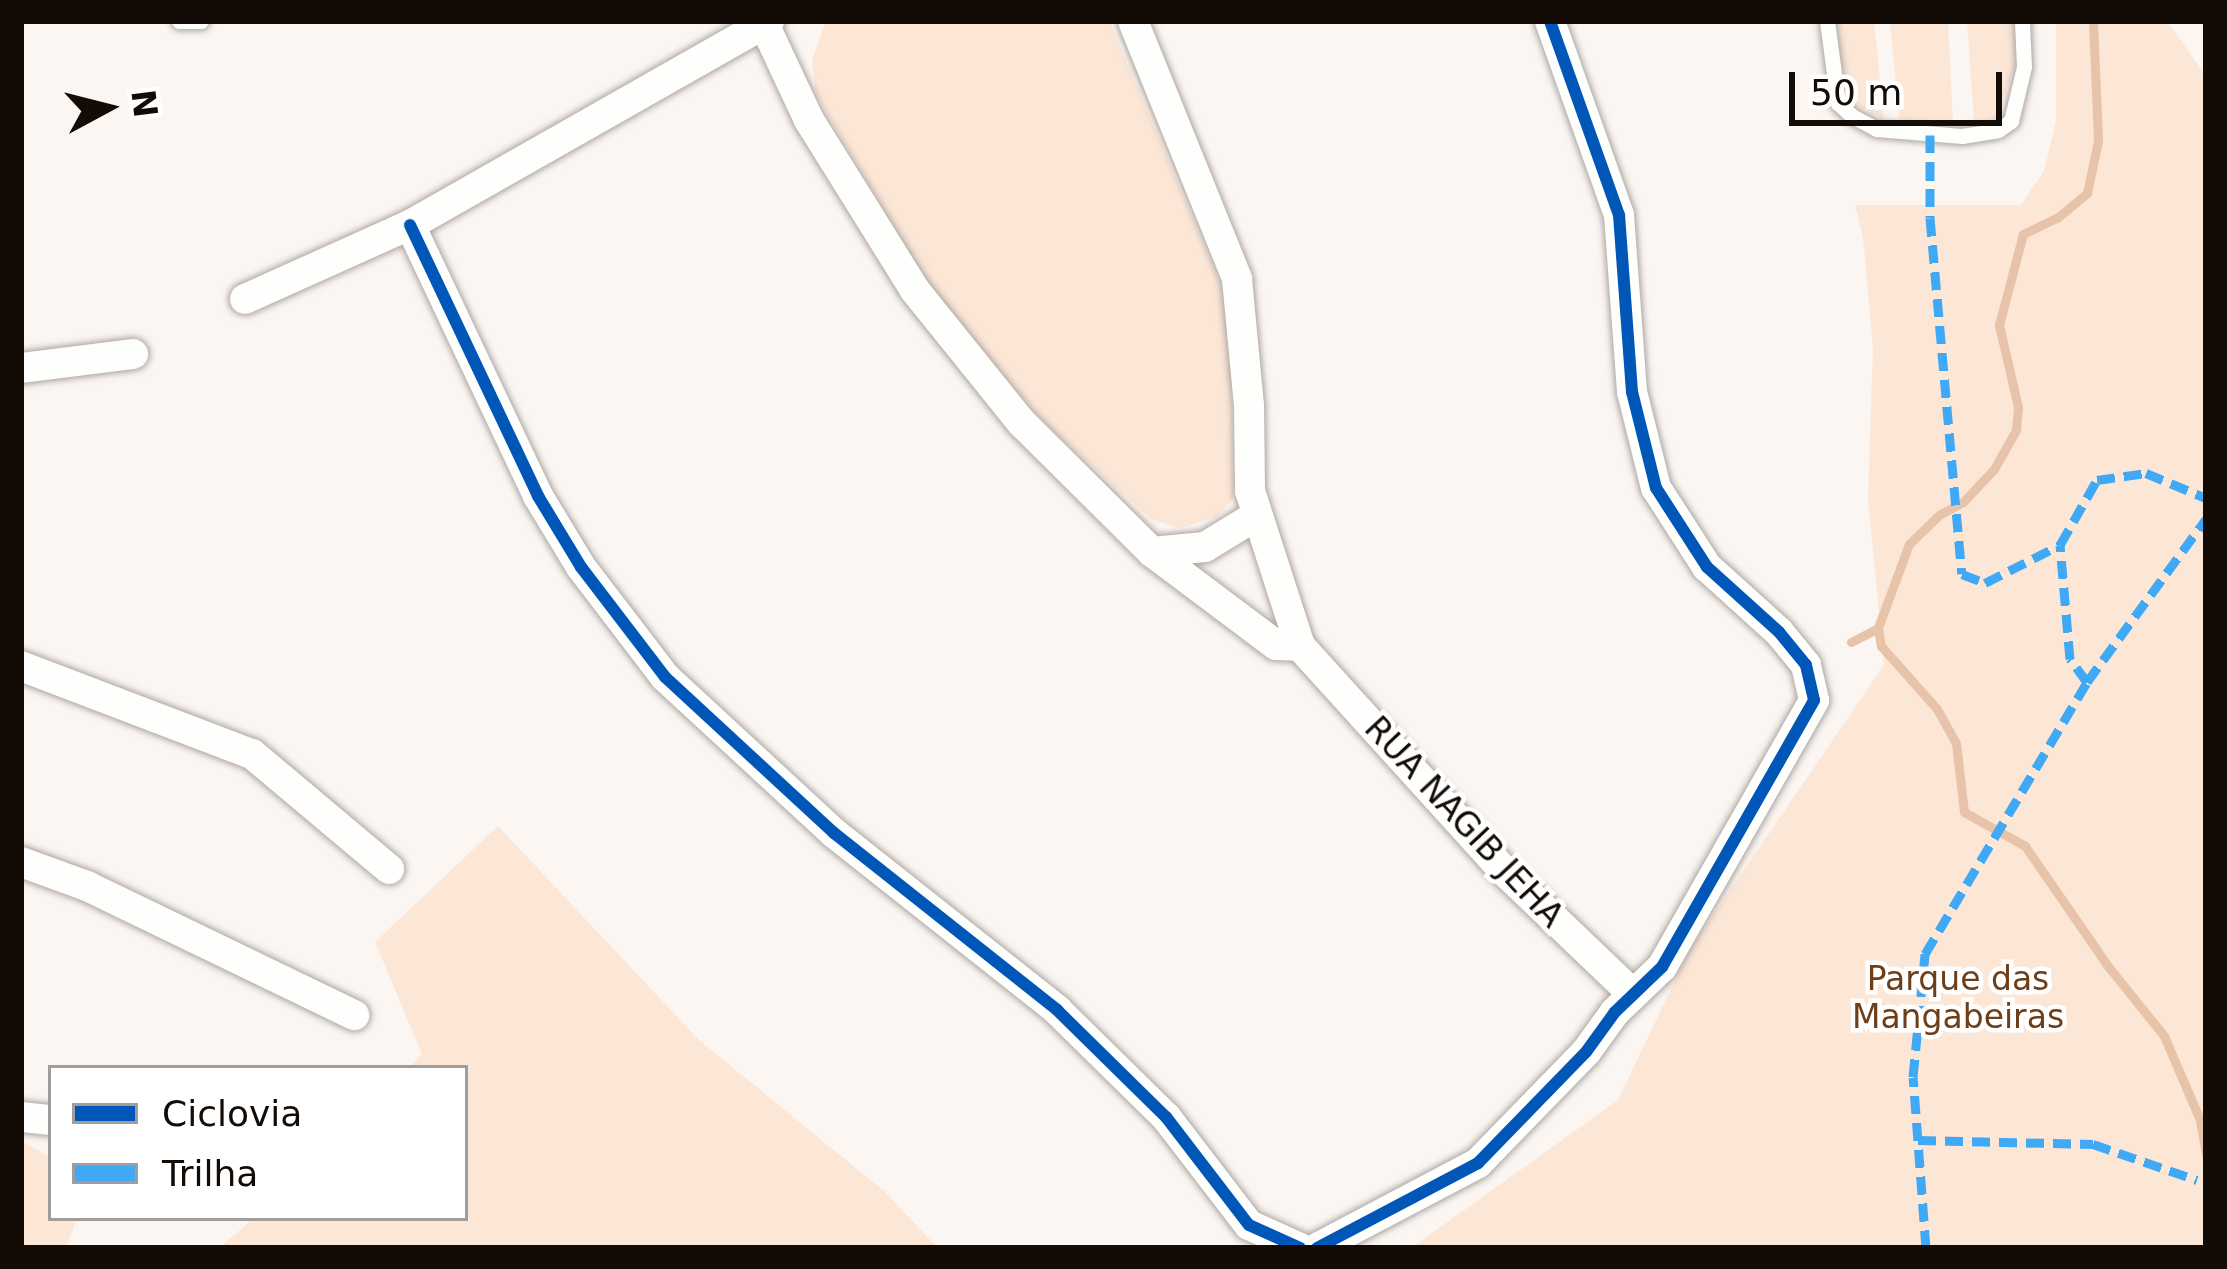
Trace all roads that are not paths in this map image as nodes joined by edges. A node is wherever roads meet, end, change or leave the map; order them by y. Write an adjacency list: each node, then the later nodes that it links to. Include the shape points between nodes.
1 (179, 21): 2 (lane)
2 (201, 21)
3 (1133, 21): 12 (street, RUA NAGIB JEHA, via 1237,279)
4 (1550, 21): 18 (street, via 1619,215 1631,392 1656,488 1707,567 1806,665 1814,700 1662,967)
5 (1827, 21): 6 (lane, via 1838,104 1852,116 1876,129 1962,136 2011,121 2024,67)
6 (2022, 21)
7 (767, 22): 8 (street); 13 (street, RUA NAGIB JEHA, via 809,120 914,289 1021,422)
8 (410, 225): 9 (street); 20 (street, via 538,496 581,568 665,677 834,833 1057,1010 1166,1117 1249,1225)
9 (244, 299)
10 (133, 354): 11 (street)
11 (21, 368)
12 (1254, 517): 13 (street, via 1205,547); 14 (street, RUA NAGIB JEHA)
13 (1152, 552): 14 (street, RUA NAGIB JEHA, via 1276,645)
14 (1300, 646): 18 (street, RUA NAGIB JEHA, via 1502,869)
15 (21, 666): 17 (street, via 252,754)
16 (21, 862): 19 (street)
17 (389, 868)
18 (1633, 994): 21 (street, via 1478,1163)
19 (354, 1015)
20 (1300, 1248)
21 (1317, 1248)

